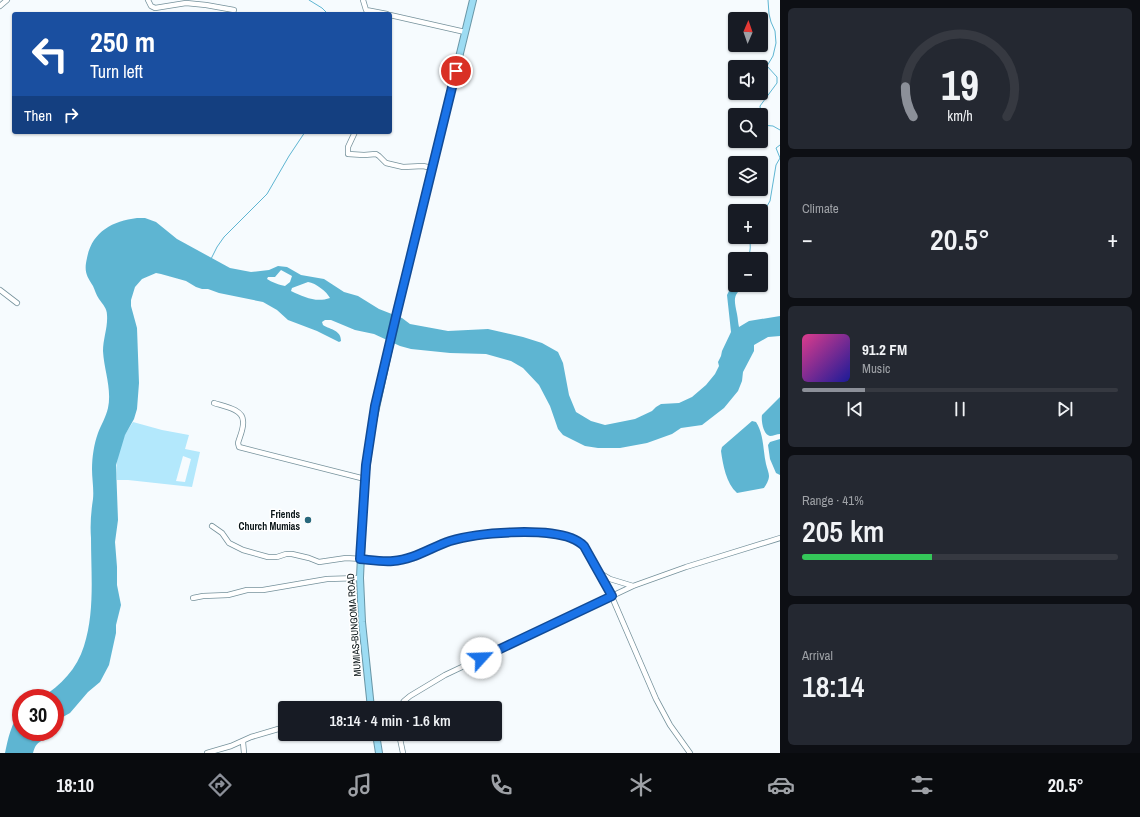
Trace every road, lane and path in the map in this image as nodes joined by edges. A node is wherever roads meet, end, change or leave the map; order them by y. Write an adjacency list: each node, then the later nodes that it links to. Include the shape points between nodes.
1 (7, 0): 5 (street)
2 (148, 0): 6 (street, via 155,8 186,3)
3 (363, 0): 7 (street)
4 (473, 0): 9 (highway, MUMIAS-BUNGOMA ROAD)
5 (0, 6)
6 (234, 10)
7 (366, 12)
8 (392, 15): 9 (street)
9 (465, 32): 11 (highway, MUMIAS-BUNGOMA ROAD)
10 (354, 134): 11 (street, via 347,150 348,154 376,154 386,163 403,167)
11 (432, 168): 15 (highway, MUMIAS-BUNGOMA ROAD, via 388,350 371,431)
12 (0, 290): 13 (street)
13 (17, 303)
14 (214, 403): 15 (street, via 242,415 244,419 238,443 240,447)
15 (365, 479): 18 (highway, MUMIAS-BUNGOMA ROAD)
16 (212, 526): 18 (street, via 234,546 263,556 276,557 288,554 319,562 342,558)
17 (780, 538): 21 (street)
18 (360, 559): 19 (street, via 394,561 460,538 496,534 558,534 578,541 584,546); 20 (highway, MUMIAS-BUNGOMA ROAD)
19 (599, 572): 21 (street, via 610,579); 22 (street)
20 (360, 578): 23 (street, via 327,579); 24 (highway, MUMIAS-BUNGOMA ROAD)
21 (633, 586): 22 (street)
22 (612, 596): 25 (street, via 431,682); 34 (street, via 656,699 670,725)
23 (193, 598)
24 (369, 701)
25 (404, 701)
26 (278, 729): 29 (street)
27 (377, 741): 32 (highway)
28 (400, 741): 33 (street)
29 (243, 742): 30 (street); 31 (street)
30 (207, 753)
31 (244, 753)
32 (379, 753)
33 (403, 753)
34 (690, 753)

